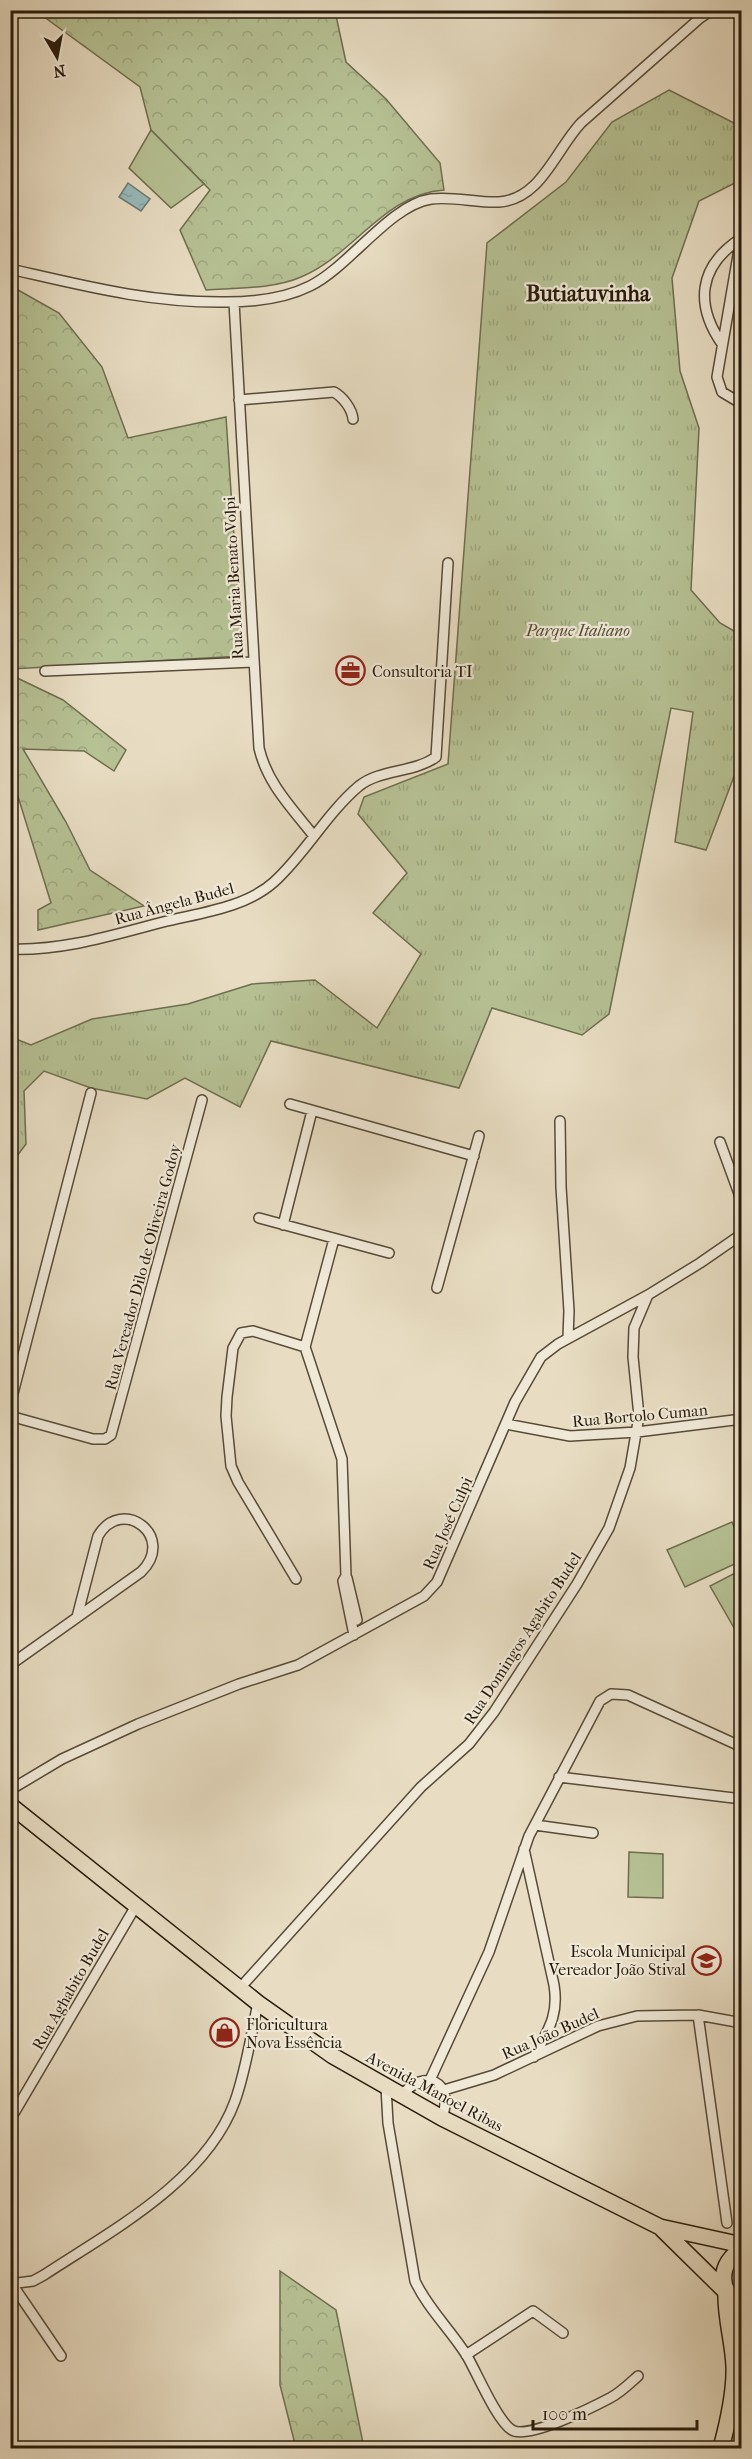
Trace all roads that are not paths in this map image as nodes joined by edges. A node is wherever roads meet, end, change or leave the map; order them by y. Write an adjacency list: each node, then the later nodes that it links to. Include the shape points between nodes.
1 (712, 10): 4 (street, via 581,123 525,195 508,202 441,198 418,203 309,287 272,299)
2 (741, 236): 5 (street); 5 (street, via 717,257 706,282 705,309)
3 (10, 269): 4 (street, via 149,299)
4 (234, 302): 6 (street, Rua Maria Benato Volpi)
5 (722, 344): 7 (street, via 718,385 729,398)
6 (239, 400): 8 (street, via 334,392 341,396); 10 (street, Rua Maria Benato Volpi)
7 (741, 404)
8 (353, 419)
9 (447, 563): 12 (street, Rua Ângela Budel, via 436,757 364,783)
10 (253, 662): 11 (street); 12 (street, Rua Maria Benato Volpi, via 256,733 262,763 273,785)
11 (45, 671)
12 (314, 835): 13 (street, Rua Ângela Budel, via 274,882 240,902 62,947)
13 (10, 949)
14 (91, 1094): 32 (street)
15 (202, 1100): 33 (street, Rua Vereador Dilo de Oliveira Godoy, via 114,1430 105,1439 93,1439)
16 (290, 1104): 17 (street)
17 (312, 1111): 21 (street); 24 (street)
18 (560, 1121): 30 (street)
19 (479, 1136): 21 (street)
20 (720, 1142): 22 (street)
21 (474, 1156): 28 (street)
22 (741, 1202)
23 (259, 1218): 24 (street)
24 (283, 1225): 26 (street)
25 (741, 1234): 29 (street, Rua José Culpi)
26 (334, 1239): 27 (street); 31 (street)
27 (389, 1254)
28 (437, 1288)
29 (648, 1295): 30 (street, Rua José Culpi); 36 (street, Rua Domingos Agabito Budel, via 632,1341)
30 (568, 1338): 35 (street, Rua José Culpi, via 547,1351 533,1367)
31 (305, 1347): 37 (street, via 253,1331 241,1333 233,1348 226,1407 234,1474); 39 (street, via 342,1459 346,1576 343,1581)
32 (10, 1405)
33 (10, 1416)
34 (741, 1419): 36 (street, Rua Bortolo Cuman)
35 (506, 1424): 36 (street, Rua Bortolo Cuman, via 570,1436); 39 (street, Rua José Culpi, via 431,1591)
36 (637, 1432): 50 (street, Rua Domingos Agabito Budel, via 615,1516 577,1584 481,1730 456,1758 421,1787)
37 (296, 1579)
38 (77, 1617): 38 (street, via 98,1536 108,1523 131,1519 144,1526 153,1543 151,1560 141,1572); 40 (street)
39 (357, 1634): 43 (street, Rua José Culpi, via 289,1670 212,1694 98,1742)
40 (10, 1665)
41 (741, 1747): 42 (street, via 637,1698 611,1694 596,1706)
42 (559, 1777): 44 (street); 46 (street)
43 (10, 1790)
44 (741, 1799)
45 (10, 1805): 49 (main road, Avenida Manoel Ribas)
46 (535, 1825): 47 (street); 48 (street)
47 (593, 1833)
48 (524, 1848): 54 (street, via 557,2006); 55 (street, via 489,1952)
49 (137, 1904): 50 (main road, Avenida Manoel Ribas); 60 (street, Rua Aghabito Budel)
50 (240, 1988): 51 (main road, Avenida Manoel Ribas)
51 (258, 2003): 56 (main road, Avenida Manoel Ribas, via 307,2039); 64 (street, via 234,2103 219,2132 193,2165 130,2218 44,2275)
52 (698, 2015): 53 (street, Rua João Budel); 54 (street, Rua João Budel, via 657,2014 618,2020); 61 (street)
53 (739, 2021)
54 (534, 2056): 57 (street, Rua João Budel, via 494,2075)
55 (430, 2080): 57 (street); 58 (street, via 412,2085)
56 (386, 2087): 58 (main road, Avenida Manoel Ribas); 68 (street, via 387,2123 415,2281 422,2297)
57 (444, 2090): 59 (street)
58 (402, 2096): 59 (main road, Avenida Manoel Ribas)
59 (442, 2118): 62 (main road, Avenida Manoel Ribas)
60 (10, 2120)
61 (727, 2223)
62 (660, 2227): 63 (main road, Avenida Manoel Ribas); 65 (main road, Avenida Manoel Ribas)
63 (741, 2247): 65 (main road, via 723,2273)
64 (11, 2284): 69 (street)
65 (726, 2292): 66 (main road, Avenida Manoel Ribas); 71 (main road, via 734,2373)
66 (741, 2305)
67 (563, 2333): 68 (street, via 533,2311)
68 (466, 2355): 70 (street, via 502,2420 521,2433 536,2431 610,2398)
69 (61, 2356)
70 (638, 2376)
71 (721, 2448)

